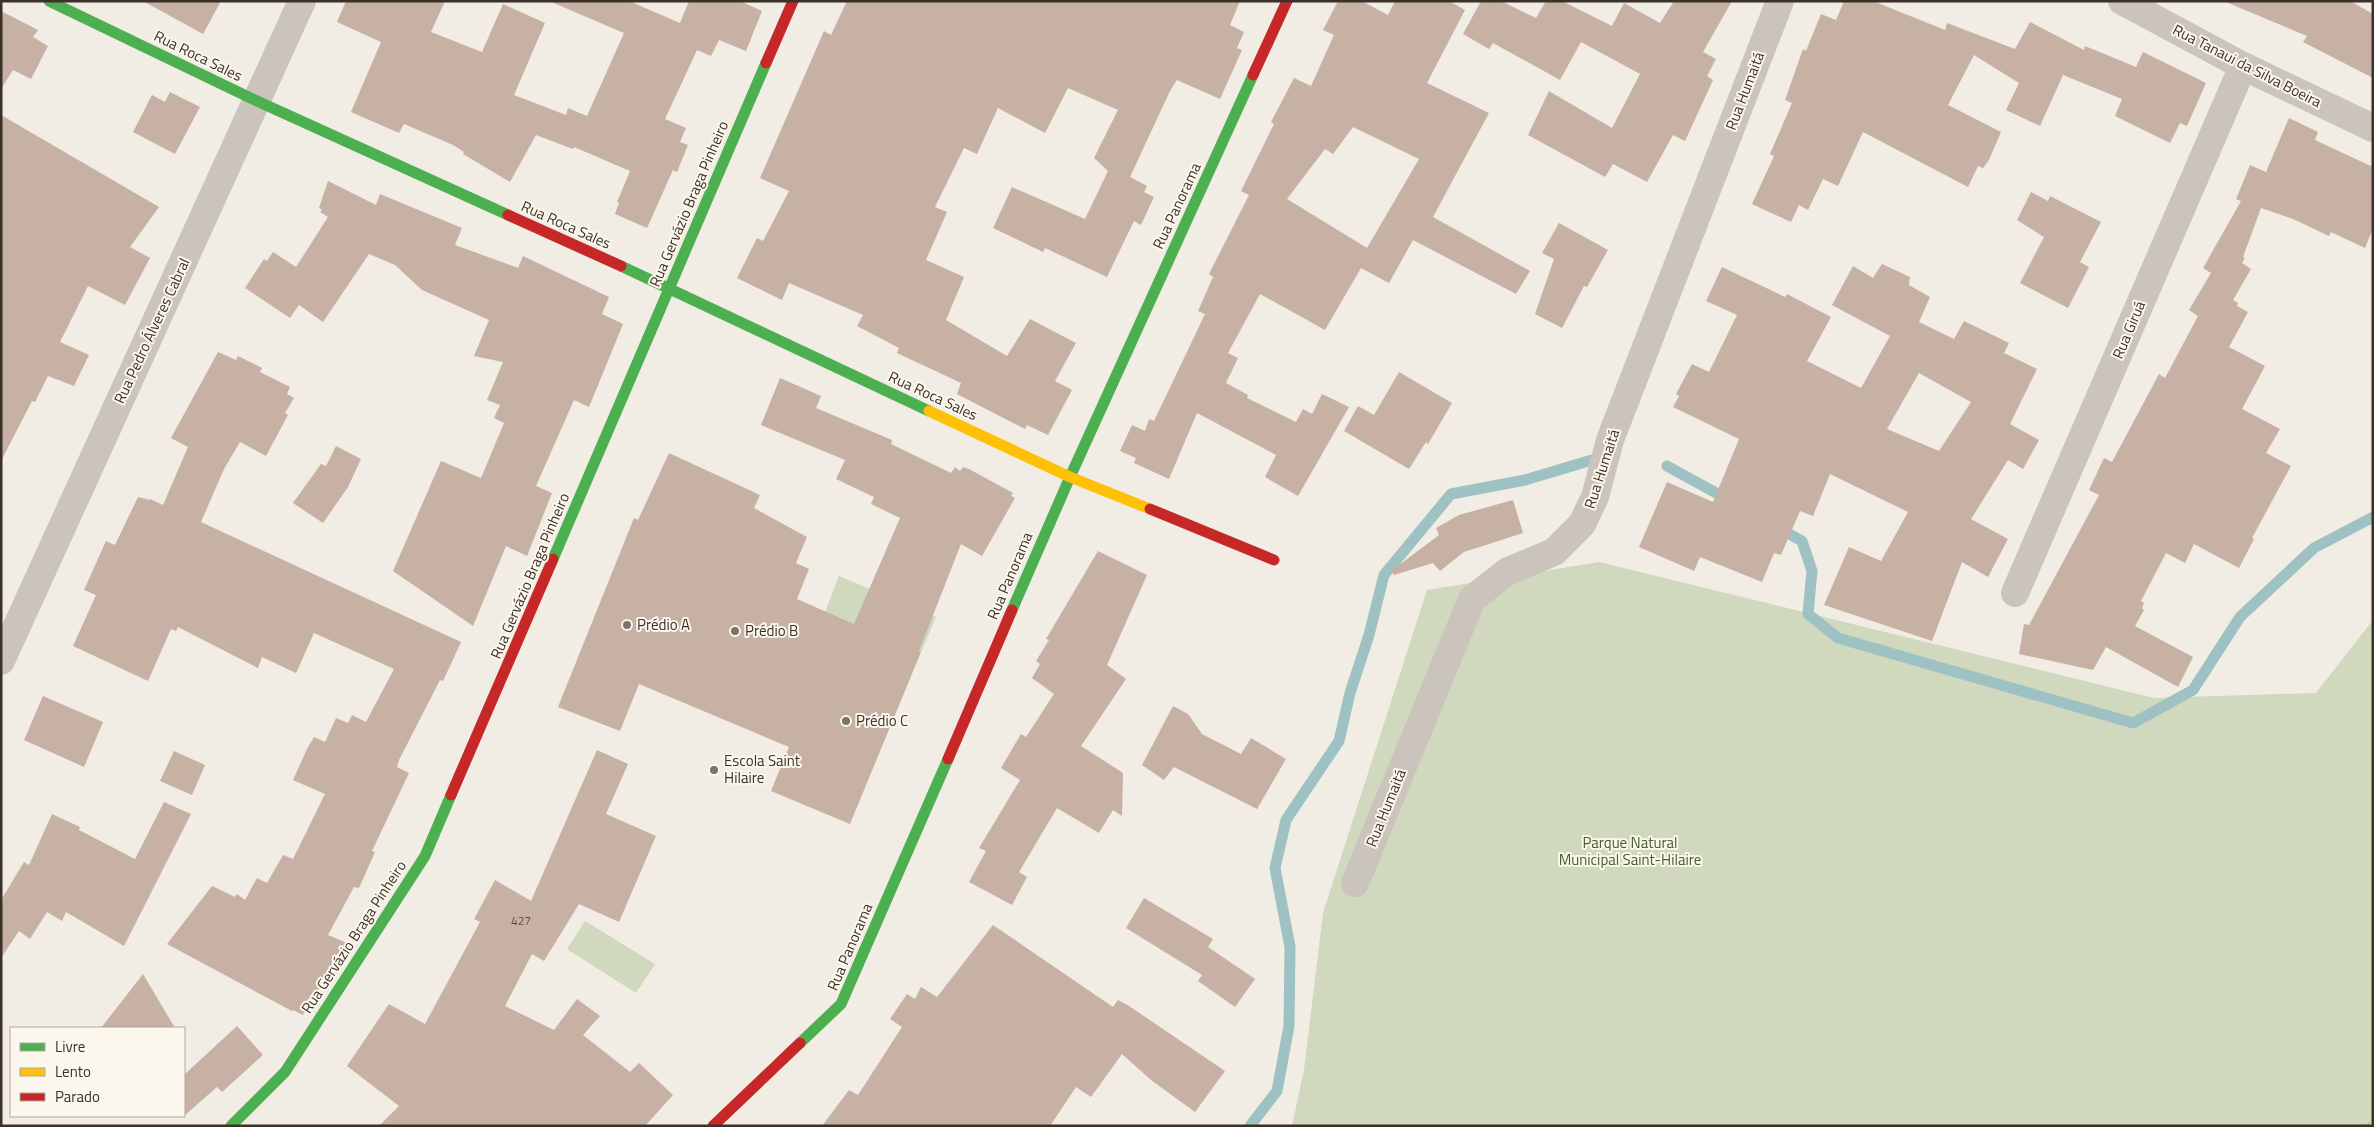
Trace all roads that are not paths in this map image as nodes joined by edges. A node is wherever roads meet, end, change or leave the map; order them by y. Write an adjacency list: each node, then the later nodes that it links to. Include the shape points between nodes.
1 (49, 1): 8 (street, Rua Roca Sales)
2 (302, 1): 8 (street, Rua Pedro Álveres Cabral)
3 (793, 1): 10 (street, Rua Gervázio Braga Pinheiro)
4 (1287, 1): 11 (street, Rua Panorama)
5 (1780, 1): 15 (street, Rua Humaitá, via 1610,440 1592,504 1582,524 1554,552 1508,571 1472,599)
6 (2122, 1): 7 (street, Rua Tanaui da Silva Boeira)
7 (2244, 66): 9 (street, Rua Tanaui da Silva Boeira); 13 (street, Rua Giruá)
8 (257, 101): 10 (street, Rua Roca Sales); 14 (street, Rua Pedro Álveres Cabral)
9 (2373, 128)
10 (669, 288): 11 (street, Rua Roca Sales); 16 (street, Rua Gervázio Braga Pinheiro, via 425,856 285,1072)
11 (1070, 476): 12 (street, Rua Roca Sales); 17 (street, Rua Panorama, via 842,1004)
12 (1274, 560)
13 (2016, 593)
14 (1, 661)
15 (1355, 883)
16 (231, 1126)
17 (713, 1126)

